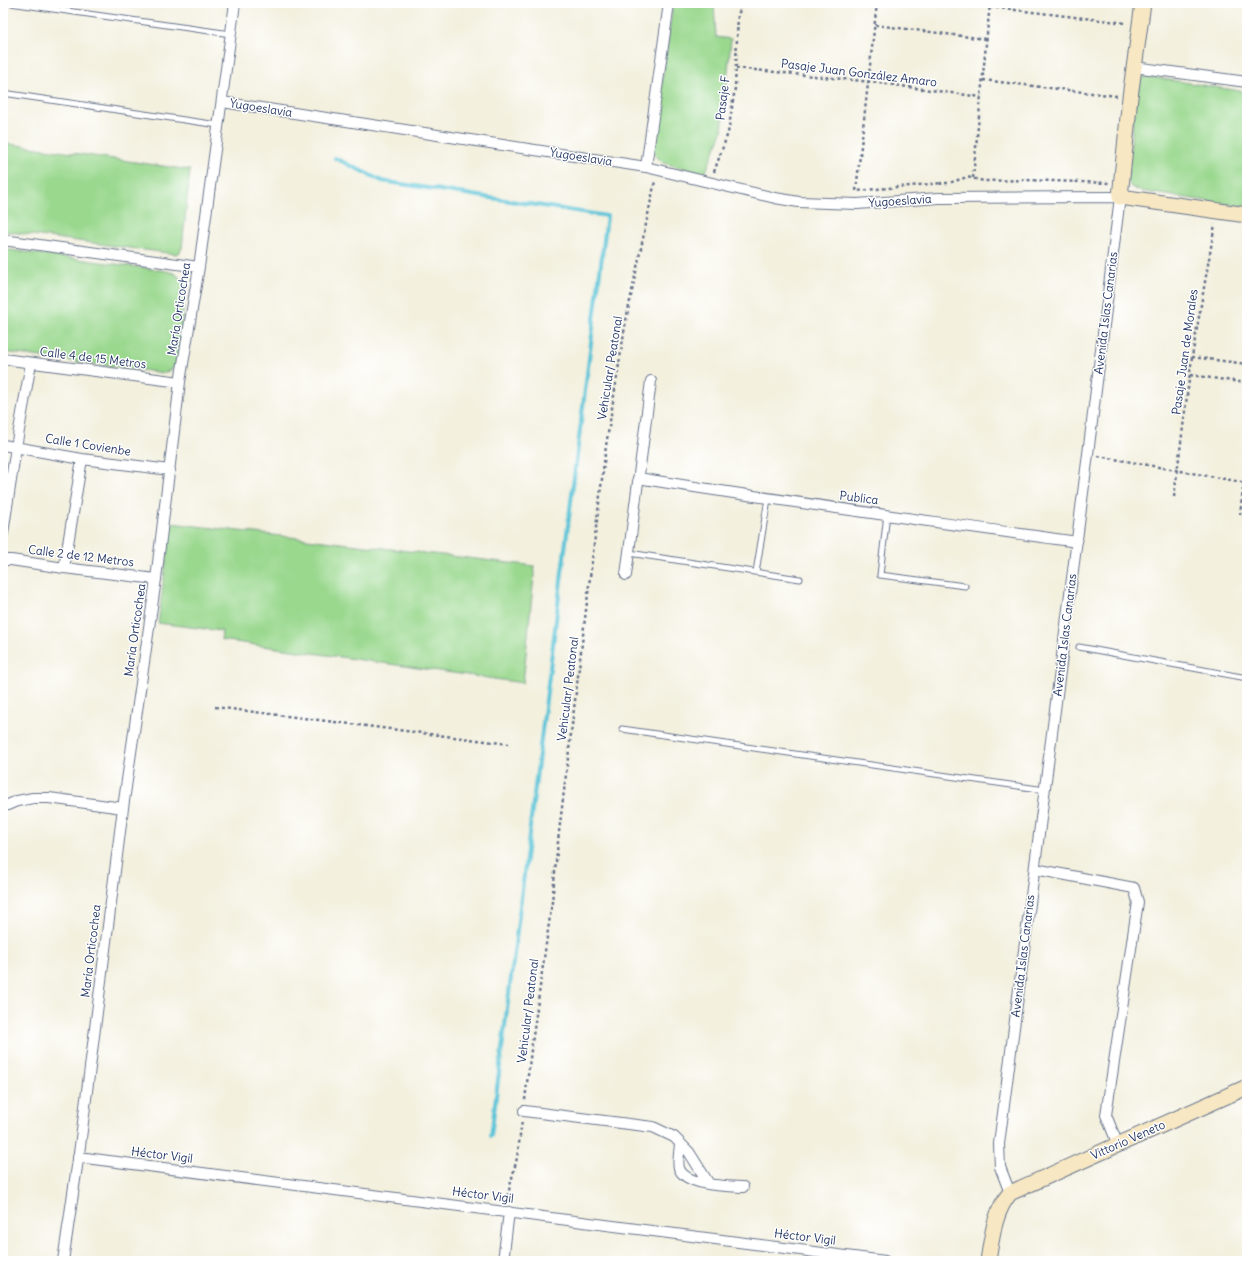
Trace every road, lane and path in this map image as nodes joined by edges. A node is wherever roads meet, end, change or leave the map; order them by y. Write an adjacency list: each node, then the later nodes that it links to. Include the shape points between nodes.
1 (10, 3): 12 (lane)
2 (235, 3): 12 (street, María Orticochea)
3 (669, 3): 24 (street)
4 (744, 3): 15 (path, Pasaje F, via 738,14)
5 (877, 3): 10 (path)
6 (1143, 3): 11 (street, Avenida Islas Canarias)
7 (1228, 3): 9 (path)
8 (990, 5): 11 (path); 13 (path)
9 (1247, 6)
10 (875, 25): 13 (path); 17 (path)
11 (1140, 25): 14 (street, Avenida Islas Canarias)
12 (231, 34): 22 (street, María Orticochea)
13 (986, 39): 16 (path)
14 (1134, 67): 18 (street); 21 (street, Avenida Islas Canarias)
15 (736, 68): 17 (path, Pasaje Juan González Amaro); 27 (path, Pasaje F, via 728,133)
16 (983, 80): 20 (path); 21 (path)
17 (867, 81): 20 (path, Pasaje Juan González Amaro); 28 (path, Yugoeslavia, via 856,191)
18 (1247, 82)
19 (3, 93): 23 (lane)
20 (980, 97): 26 (path)
21 (1130, 97): 29 (street, Avenida Islas Canarias)
22 (222, 102): 23 (street, María Orticochea); 24 (street, Yugoeslavia)
23 (218, 125): 34 (street, María Orticochea)
24 (646, 167): 25 (street, Yugoeslavia)
25 (656, 169): 27 (street, Yugoeslavia); 77 (path, Vehicular/ Peatonal, via 626,320 606,446 554,887)
26 (973, 178): 28 (path, Yugoeslavia, via 967,177); 29 (path, Yugoeslavia, via 984,181 1025,180)
27 (710, 182): 30 (street, Yugoeslavia, via 799,202 857,204)
28 (941, 184): 30 (path, Yugoeslavia)
29 (1120, 190): 30 (street, Yugoeslavia); 31 (street, Yugoeslavia); 45 (street, Avenida Islas Canarias)
30 (939, 198)
31 (1217, 211): 32 (street, Yugoeslavia); 35 (path, Pasaje Juan de Morales)
32 (1247, 215)
33 (3, 240): 34 (street)
34 (199, 267): 41 (street, María Orticochea)
35 (1192, 357): 38 (path); 39 (path, Pasaje Juan de Morales)
36 (3, 359): 37 (street, Calle 4 de 15 Metros)
37 (31, 363): 41 (street, Calle 4 de 15 Metros); 44 (street)
38 (1247, 364)
39 (1190, 374): 42 (path); 49 (path, Pasaje Juan de Morales)
40 (651, 381): 51 (street)
41 (180, 382): 48 (street, María Orticochea)
42 (1247, 383)
43 (3, 445): 44 (street, Calle 1 Covienbe)
44 (16, 447): 47 (street, Calle 1 Covienbe); 50 (street)
45 (1088, 454): 49 (path); 58 (street, Avenida Islas Canarias)
46 (1247, 455): 52 (path)
47 (82, 459): 48 (street, Calle 1 Covienbe); 61 (street)
48 (170, 470): 64 (street, María Orticochea)
49 (1178, 471): 52 (path); 53 (path, Pasaje Juan de Morales)
50 (7, 477): 57 (street)
51 (638, 478): 54 (street, Publica); 59 (street)
52 (1245, 482): 56 (path)
53 (1174, 496)
54 (768, 499): 55 (street, Publica); 62 (lane)
55 (887, 514): 58 (street, Publica); 66 (lane, via 880,575)
56 (1240, 515)
57 (3, 533)
58 (1077, 542): 72 (street, Avenida Islas Canarias)
59 (629, 553): 62 (lane); 63 (street)
60 (3, 560): 61 (street, Calle 2 de 12 Metros)
61 (64, 568): 64 (street, Calle 2 de 12 Metros)
62 (756, 572): 65 (lane)
63 (626, 575)
64 (156, 579): 74 (street, María Orticochea)
65 (800, 579)
66 (965, 586)
67 (1079, 647): 68 (lane)
68 (1247, 678)
69 (215, 707): 71 (path)
70 (622, 729): 72 (lane)
71 (509, 744)
72 (1045, 790): 75 (street, Avenida Islas Canarias)
73 (3, 807): 74 (street, via 17,801 49,798)
74 (123, 808): 80 (street, María Orticochea)
75 (1035, 869): 79 (street, via 1134,888 1138,902 1106,1115); 83 (street, Avenida Islas Canarias, via 999,1144 1000,1167)
76 (1247, 1087): 79 (street, Vittorio Veneto)
77 (524, 1112): 78 (street, via 654,1127); 84 (path, Vehicular/ Peatonal, via 517,1158 505,1200)
78 (680, 1143): 81 (street, via 689,1152); 81 (street, via 679,1168 684,1176 693,1181)
79 (1118, 1144): 83 (street, Vittorio Veneto)
80 (78, 1157): 84 (street, Héctor Vigil); 85 (street, María Orticochea)
81 (709, 1184): 82 (street)
82 (743, 1187)
83 (1010, 1193): 88 (street, via 997,1214)
84 (509, 1212): 86 (street); 87 (street, Héctor Vigil)
85 (63, 1261)
86 (503, 1261)
87 (885, 1261)
88 (988, 1261)

